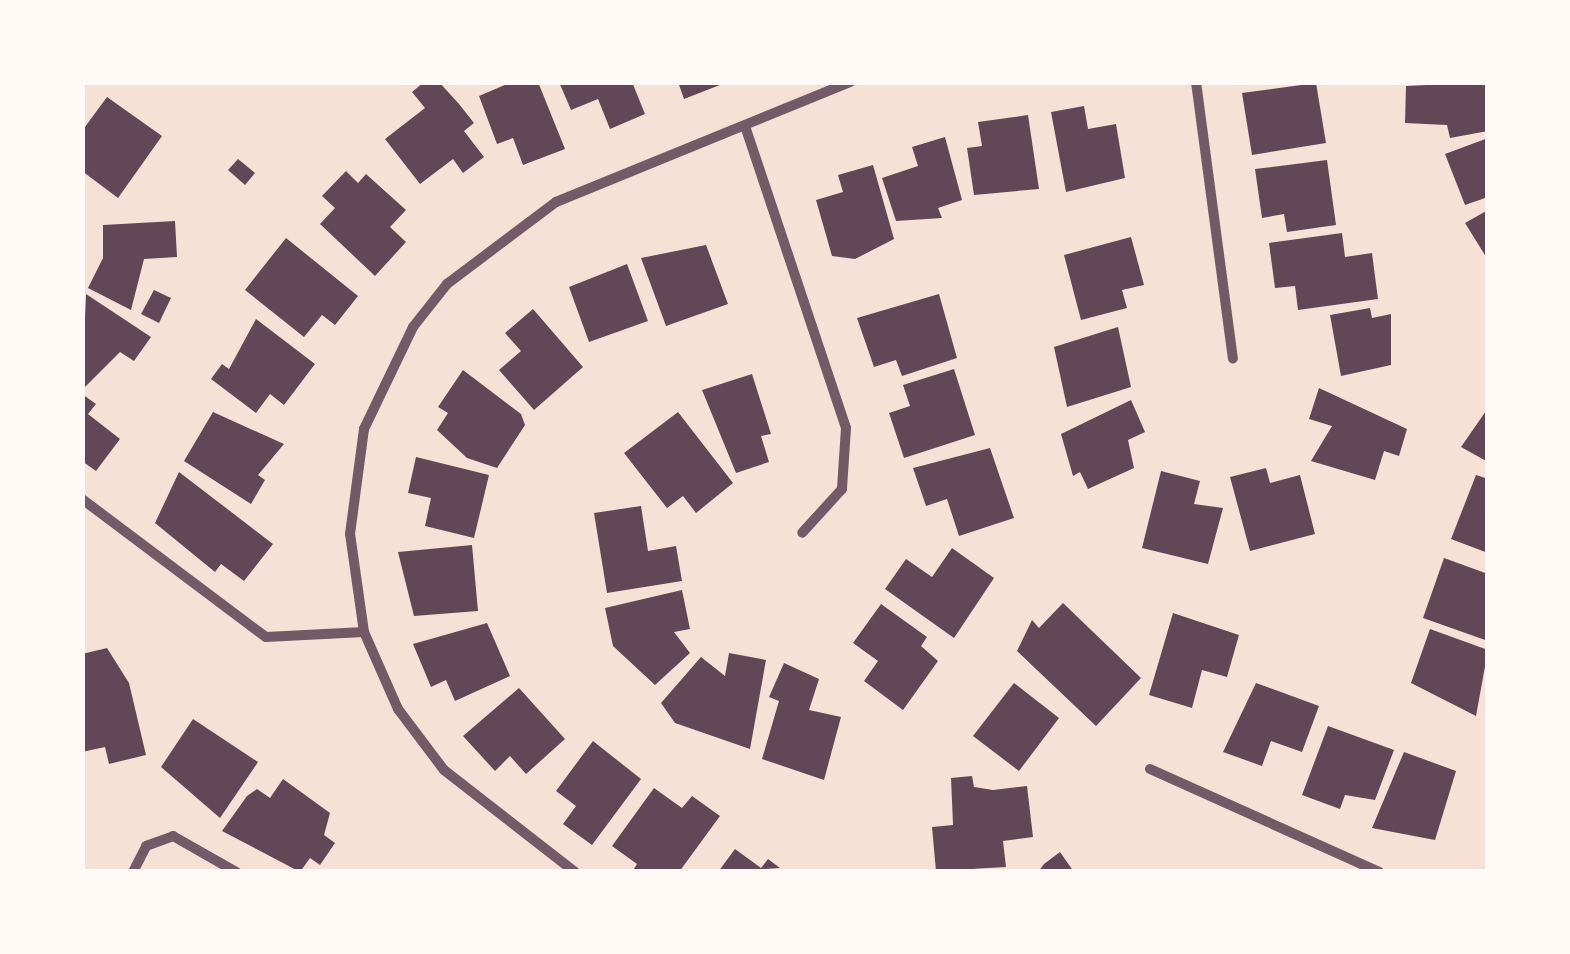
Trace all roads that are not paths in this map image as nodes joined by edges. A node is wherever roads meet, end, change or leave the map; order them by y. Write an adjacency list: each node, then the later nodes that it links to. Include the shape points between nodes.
1 (850, 82): 3 (street)
2 (1196, 82): 4 (street)
3 (744, 126): 6 (street, via 846,428 842,489); 7 (street, via 524,218 483,248 412,328 364,428 353,488)
4 (1233, 359)
5 (82, 499): 7 (street, via 266,637)
6 (802, 533)
7 (364, 632): 11 (street, via 398,709 444,770)
8 (1150, 768): 12 (street)
9 (134, 872): 10 (street, via 146,846 173,836)
10 (236, 872)
11 (574, 872)
12 (1379, 872)

